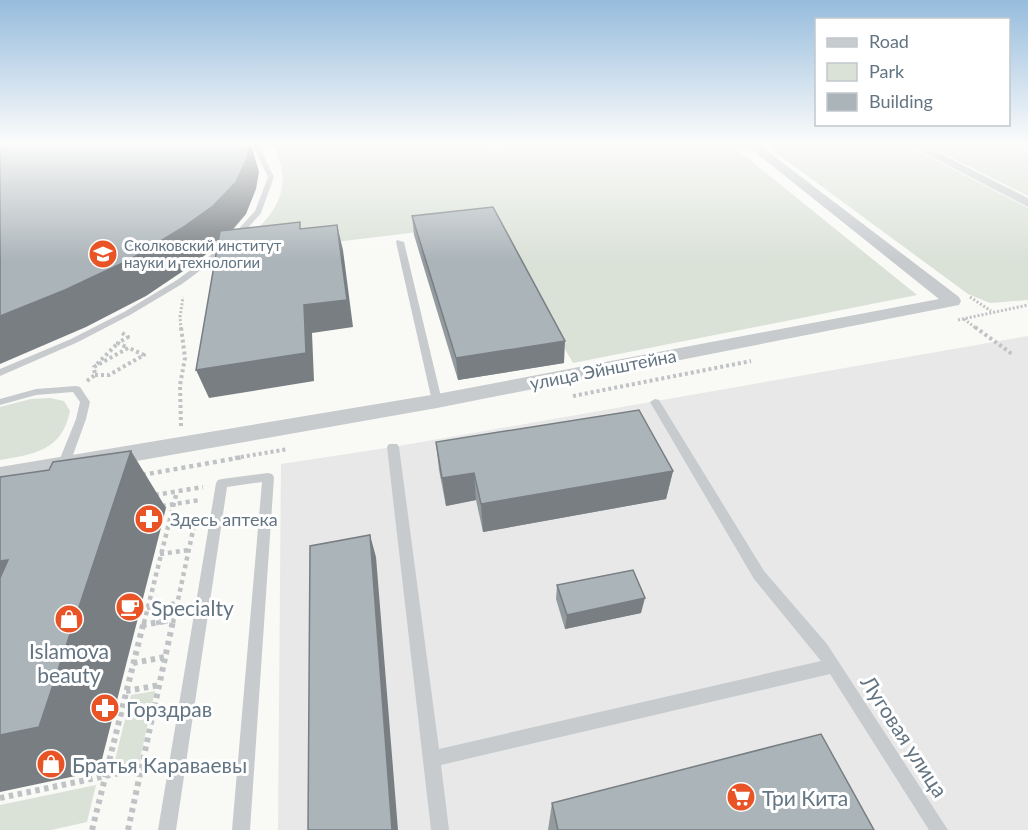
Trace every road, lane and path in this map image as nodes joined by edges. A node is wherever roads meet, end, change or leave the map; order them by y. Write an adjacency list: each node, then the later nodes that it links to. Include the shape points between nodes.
1 (270, 183): 6 (lane, via 261,210 231,244)
2 (800, 183): 17 (street, улица Эйнштейна, via 953,301)
3 (988, 183): 4 (street)
4 (1028, 203)
5 (400, 242): 17 (lane)
6 (193, 274): 15 (lane, via 108,325); 20 (path, via 180,317 185,358 180,385)
7 (1028, 305): 8 (path)
8 (992, 312)
9 (963, 319): 12 (path)
10 (120, 344): 11 (path); 14 (path)
11 (128, 348): 13 (path); 16 (path, via 144,355 109,375)
12 (1012, 354)
13 (100, 364)
14 (94, 367)
15 (0, 373)
16 (95, 375)
17 (437, 401): 22 (street, улица Эйнштейна)
18 (0, 402): 22 (lane, via 36,392 76,389 85,402)
19 (655, 402): 41 (lane, Луговая улица, via 759,575)
20 (182, 436)
21 (393, 447): 44 (lane)
22 (63, 466): 23 (street, улица Эйнштейна)
23 (0, 476)
24 (222, 483): 25 (path); 45 (lane); 52 (lane, via 268,477)
25 (202, 487): 26 (path); 28 (path)
26 (177, 491): 27 (path); 29 (path)
27 (144, 496)
28 (200, 500): 29 (path); 31 (path)
29 (174, 504): 30 (path); 34 (path)
30 (152, 507)
31 (198, 510)
32 (195, 520): 33 (path)
33 (189, 550): 34 (path); 35 (path)
34 (160, 554): 36 (path)
35 (177, 603): 36 (path); 37 (path)
36 (147, 608): 38 (path)
37 (174, 620): 38 (path); 39 (path)
38 (142, 625): 40 (path)
39 (165, 657): 40 (path); 42 (path)
40 (133, 663): 43 (path)
41 (833, 666): 44 (lane); 54 (lane, Луговая улица)
42 (160, 685): 43 (path); 46 (path)
43 (126, 691): 47 (path)
44 (432, 759): 53 (lane)
45 (179, 761): 46 (path); 51 (lane)
46 (142, 768): 47 (path); 50 (path)
47 (105, 776): 48 (path); 49 (path)
48 (0, 798)
49 (92, 830)
50 (128, 830)
51 (167, 830)
52 (241, 830)
53 (440, 830)
54 (939, 830)

